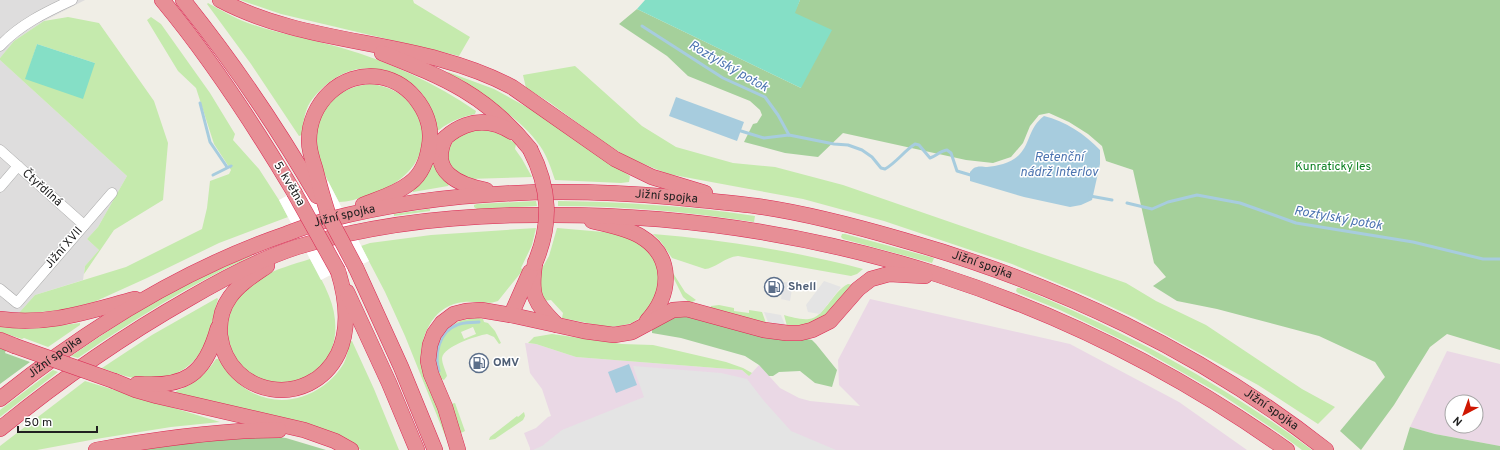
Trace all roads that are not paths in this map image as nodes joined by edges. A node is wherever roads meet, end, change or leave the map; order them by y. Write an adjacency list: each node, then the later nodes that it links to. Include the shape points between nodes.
1 (72, 0): 6 (street, via 41,14)
2 (162, 0): 22 (highway, 5. května, bridge, via 233,94 294,192)
3 (183, 0): 12 (highway, 5. května, via 268,116)
4 (220, 0): 5 (highway, via 263,19)
5 (352, 41): 8 (highway, via 450,81 497,113); 16 (highway, via 409,51 456,63 495,78 512,86 606,154 632,168 684,188)
6 (0, 46)
7 (449, 133): 8 (highway, via 463,126 487,123 510,131); 10 (highway); 15 (highway, via 442,144 440,157 448,174 468,186)
8 (527, 145): 21 (highway, bridge, via 543,180 547,207 543,242)
9 (0, 150): 11 (street, Čtyřdílná)
10 (424, 164): 12 (highway, via 430,144 430,125 417,99 390,80 371,77 354,79 326,96 312,118 309,143); 18 (highway, via 411,182 400,190)
11 (18, 166): 13 (street); 19 (street, Čtyřdílná)
12 (316, 187): 18 (highway, 5. května)
13 (0, 188)
14 (112, 193): 19 (street, Jižní XVII)
15 (504, 193): 16 (highway, Jižní spojka, via 606,192); 18 (highway, Jižní spojka, via 438,199)
16 (757, 206): 42 (highway, Jižní spojka, via 856,227 918,244 987,266 1056,293 1132,328 1193,361 1259,402)
17 (566, 215): 20 (highway, Jižní spojka, via 483,216 414,222 355,232); 23 (highway, Jižní spojka, via 664,220 759,231 867,254); 30 (highway, via 635,233 646,240 662,259 666,273 662,299)
18 (327, 219): 25 (highway, Jižní spojka, via 235,253); 39 (highway, 5. května, bridge, via 356,268)
19 (84, 225): 24 (street, Jižní XVII, via 16,303)
20 (295, 248): 28 (highway, via 235,291 224,308); 34 (highway, Jižní spojka, via 225,278 148,322 59,383)
21 (535, 264): 26 (highway); 29 (highway, via 532,288 534,295 537,303)
22 (338, 271): 28 (highway, via 345,304 342,344 327,371 305,386 292,390 277,390 246,380 226,354 221,338); 38 (highway, 5. května)
23 (946, 277): 30 (highway, via 889,274 871,278 830,321 800,333 764,330 681,309 669,312); 41 (highway, Jižní spojka, via 1041,312 1121,349 1199,392)
24 (0, 289)
25 (155, 293): 27 (highway, via 61,319); 33 (highway, Jižní spojka, via 77,341)
26 (511, 315): 29 (highway); 40 (highway, via 474,310 460,312 445,320 432,337 428,355 429,369 445,407)
27 (0, 319)
28 (220, 321): 32 (highway, via 208,356 197,370 184,380 154,386)
29 (557, 325): 30 (highway, via 608,335 625,334)
30 (641, 328)
31 (0, 340): 32 (highway, bridge)
32 (114, 381): 35 (highway, via 158,396)
33 (0, 398)
34 (0, 429)
35 (304, 430): 36 (highway, via 201,434); 37 (highway)
36 (96, 450)
37 (352, 450)
38 (417, 450)
39 (435, 450)
40 (458, 450)
41 (1287, 450)
42 (1326, 450)

